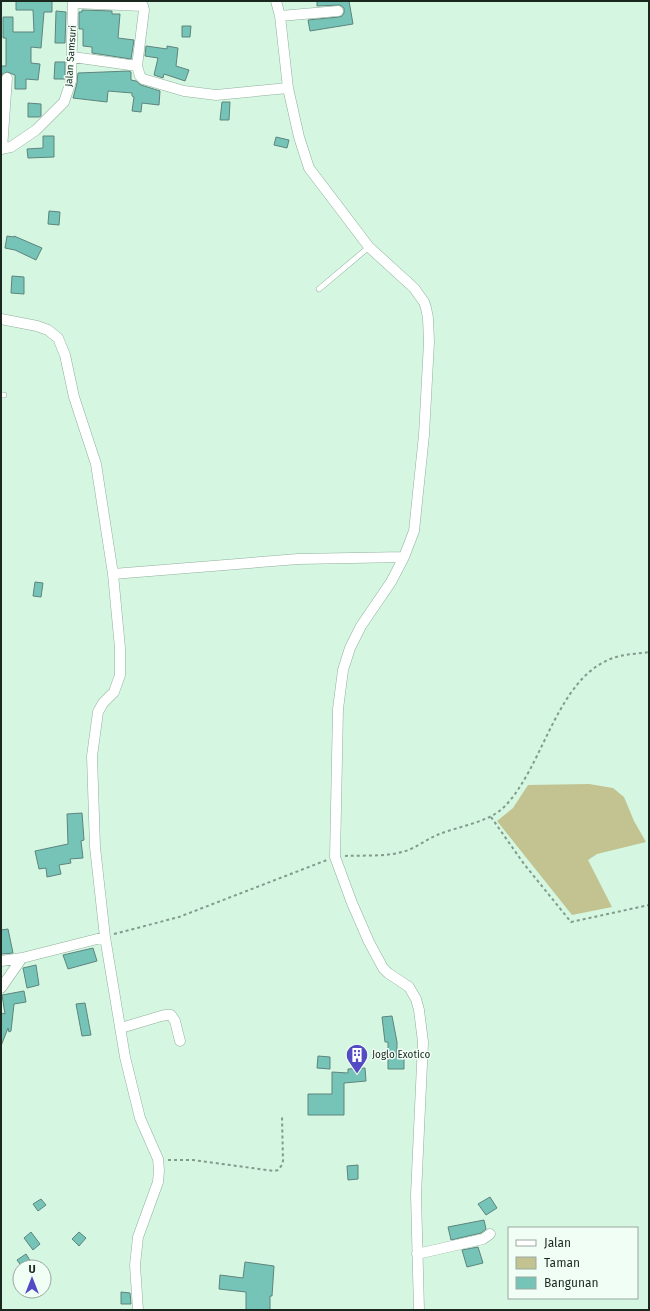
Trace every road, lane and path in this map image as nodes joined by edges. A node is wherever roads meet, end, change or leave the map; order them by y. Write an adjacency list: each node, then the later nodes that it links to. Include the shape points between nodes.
1 (276, 1): 4 (street)
2 (73, 2): 5 (street, Jalan Samsuri); 6 (street, via 143,6)
3 (338, 12): 4 (street)
4 (280, 16): 8 (street)
5 (73, 58): 6 (street); 9 (street, Jalan Samsuri, via 70,86 64,102 36,130 11,147)
6 (137, 66): 8 (street, via 143,79 184,91 216,95)
7 (7, 78): 9 (street)
8 (288, 88): 10 (street, via 309,168)
9 (1, 149)
10 (369, 247): 11 (lane); 13 (street, via 420,295 428,318 428,393 420,486 414,531)
11 (319, 288)
12 (1, 319): 14 (street, via 38,326 58,338 96,464)
13 (404, 558): 14 (street, via 298,560); 17 (street, via 391,582 360,626 343,670 338,709)
14 (114, 574): 19 (street, via 120,675 114,692 98,712 92,756 95,847)
15 (649, 652): 16 (path, via 613,658 594,668 580,682 559,712 515,795)
16 (491, 816): 17 (path, via 437,835 401,853); 18 (path, via 524,864 571,922)
17 (335, 857): 19 (path, via 179,917); 28 (street, via 352,903 383,968 409,987 419,1010 423,1042 416,1195)
18 (649, 905)
19 (105, 937): 20 (street); 23 (street)
20 (22, 958): 21 (street); 22 (street)
21 (1, 961)
22 (1, 988)
23 (121, 1028): 24 (street, via 171,1015); 26 (street, via 125,1057 140,1118)
24 (180, 1041)
25 (282, 1116): 26 (path, via 283,1161 278,1170 193,1160)
26 (158, 1159): 29 (street, via 158,1182 138,1237 135,1265)
27 (490, 1234): 28 (street, via 483,1239)
28 (417, 1254): 30 (street)
29 (138, 1310)
30 (419, 1310)

